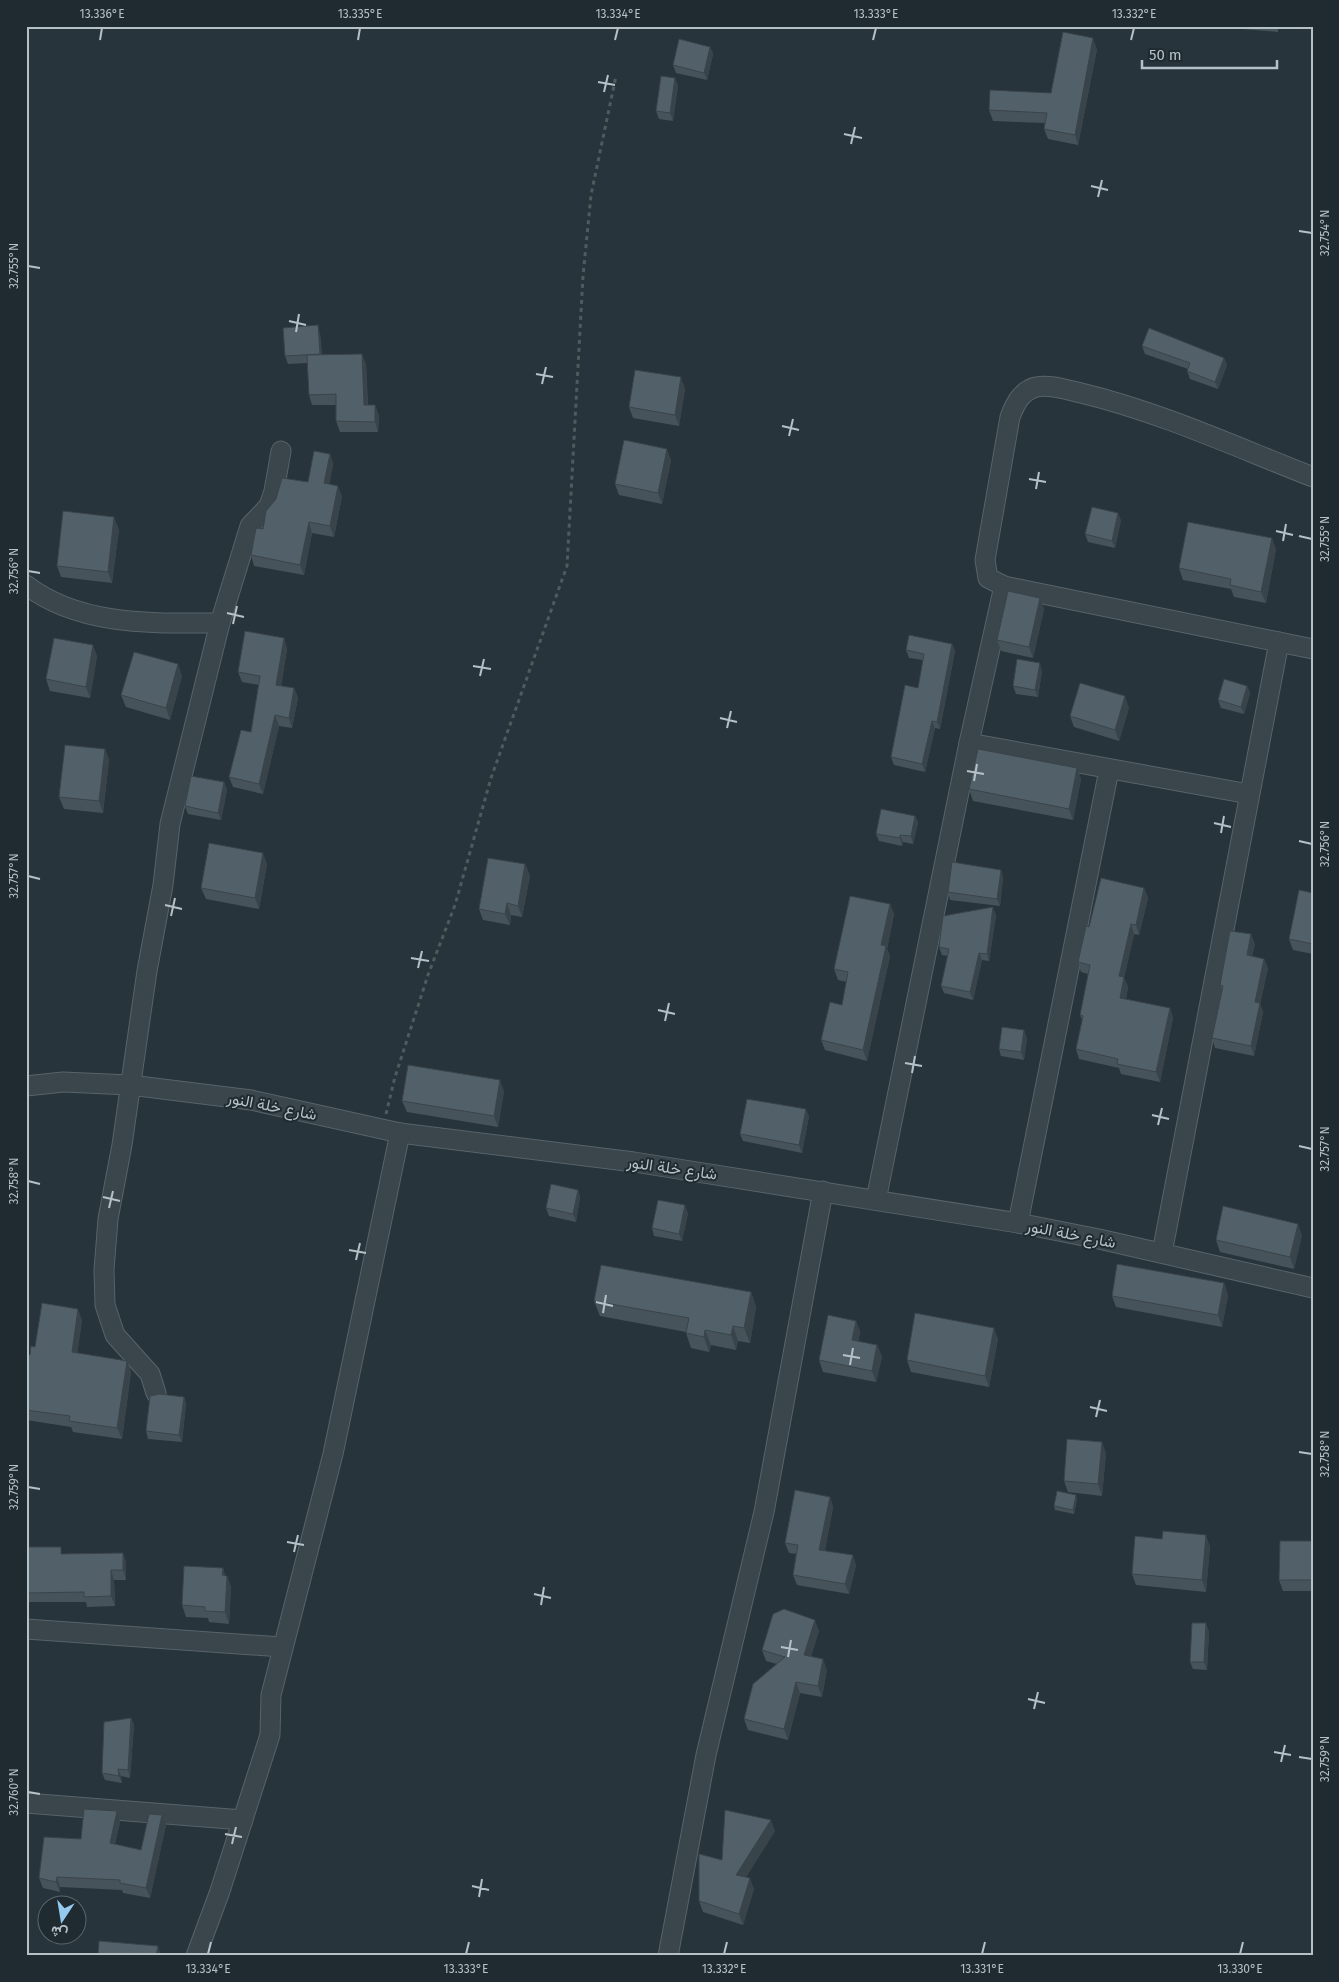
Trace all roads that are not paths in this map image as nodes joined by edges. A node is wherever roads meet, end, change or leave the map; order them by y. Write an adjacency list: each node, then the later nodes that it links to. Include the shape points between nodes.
1 (281, 452): 5 (street, via 269,506 250,526)
2 (1313, 477): 4 (street, via 1122,403 1053,387 1037,387 1019,398 1010,417 985,560 988,578)
3 (26, 586): 5 (street, via 54,602 98,617 160,623)
4 (1004, 586): 6 (street); 8 (street)
5 (220, 623): 11 (street, via 170,824)
6 (1279, 642): 7 (street); 10 (street)
7 (1313, 649)
8 (969, 744): 9 (street); 15 (street)
9 (1109, 770): 10 (street); 16 (street)
10 (1249, 794): 17 (street)
11 (130, 1085): 12 (street, شارع خلة النور, via 63,1082); 13 (street, شارع خلة النور, via 251,1100); 19 (street, via 108,1219 105,1305 115,1335 150,1374)
12 (26, 1086)
13 (391, 1131): 14 (street, شارع خلة النور, via 634,1162); 21 (street, via 333,1454)
14 (823, 1191): 15 (street, شارع خلة النور); 25 (street, via 764,1512 706,1755)
15 (876, 1200): 16 (street, شارع خلة النور)
16 (1018, 1223): 17 (street, شارع خلة النور)
17 (1162, 1253): 18 (street, شارع خلة النور)
18 (1313, 1288)
19 (156, 1393)
20 (26, 1630): 21 (street)
21 (282, 1647): 23 (street, via 271,1695 270,1735)
22 (26, 1804): 23 (street)
23 (243, 1820): 24 (street)
24 (196, 1956)
25 (668, 1956)

